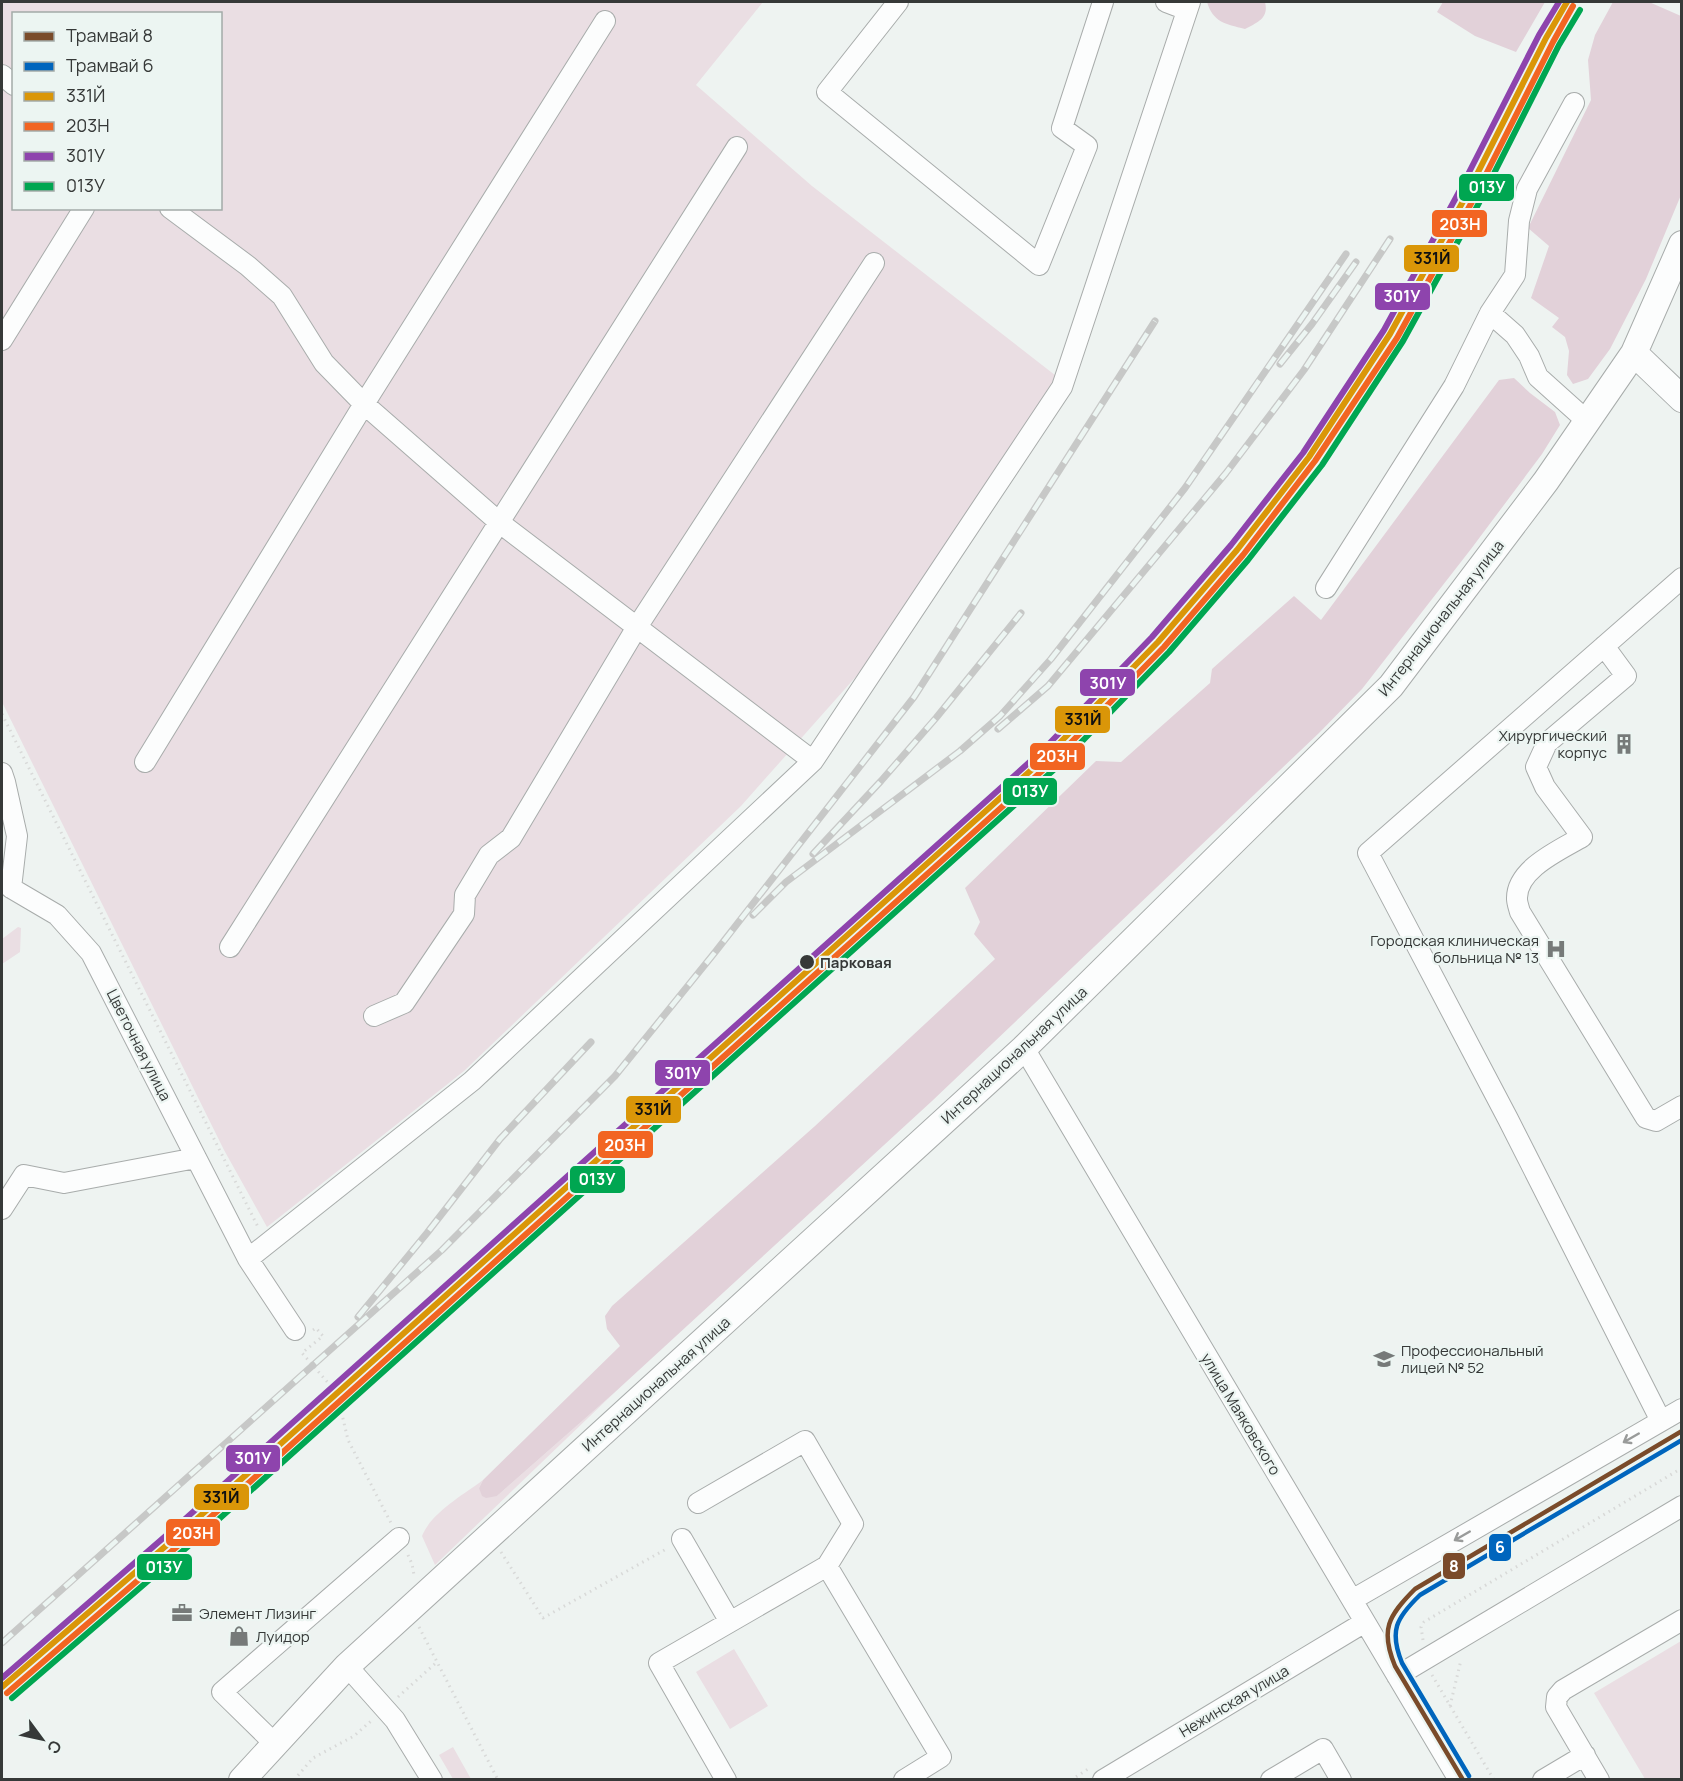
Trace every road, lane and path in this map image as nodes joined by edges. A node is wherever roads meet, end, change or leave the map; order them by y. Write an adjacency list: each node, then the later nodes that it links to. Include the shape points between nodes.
1 (898, 2): 2 (street, via 828,92 1039,265 1087,146 1062,128)
2 (1103, 2)
3 (1166, 2): 4 (street)
4 (1188, 6): 25 (street, via 1062,387)
5 (605, 21): 16 (street)
6 (1574, 103): 12 (street, via 1527,189 1519,221 1515,275)
7 (737, 147): 18 (street)
8 (83, 210): 13 (street)
9 (173, 210): 16 (street, via 282,296 324,363)
10 (1682, 244): 14 (main road, Интернациональная улица)
11 (874, 262): 21 (street)
12 (1490, 313): 17 (street, via 1515,335 1538,377); 20 (street, via 1454,386)
13 (2, 340)
14 (1634, 353): 15 (main road); 17 (main road, Интернациональная улица)
15 (1682, 399)
16 (364, 404): 18 (street); 24 (street)
17 (1587, 422): 30 (main road, Интернациональная улица, via 1391,686)
18 (500, 523): 21 (street); 28 (street)
19 (1682, 578): 22 (street)
20 (1326, 588)
21 (637, 627): 25 (street); 29 (street, via 511,838 489,855 465,895 464,914 404,1003)
22 (1604, 646): 31 (street, via 1626,676 1547,743 1536,767 1545,787 1582,837 1530,869 1516,898 1520,912 1646,1118 1656,1121); 39 (street, via 1368,853)
23 (2, 714): 34 (path)
24 (145, 762)
25 (813, 762): 34 (street, via 472,1081)
26 (2, 773): 27 (street, Цветочная улица, via 17,836)
27 (6, 893): 32 (street, Цветочная улица, via 57,915 91,953)
28 (230, 947)
29 (374, 1016)
30 (1024, 1048): 48 (street, улица Маяковского); 54 (main road, Интернациональная улица)
31 (1682, 1106)
32 (196, 1158): 33 (street, via 64,1183 24,1175); 35 (street, Цветочная улица)
33 (2, 1209)
34 (267, 1244): 35 (street)
35 (248, 1259): 36 (street, Цветочная улица)
36 (295, 1330)
37 (305, 1356): 40 (path, via 337,1393)
38 (1682, 1409): 39 (street)
39 (1661, 1421): 48 (street, one-way to 48)
40 (348, 1440)
41 (1682, 1468): 53 (path, via 1424,1622 1421,1627)
42 (698, 1503): 47 (street, via 805,1441 853,1524)
43 (1682, 1506): 52 (street)
44 (399, 1538): 58 (street, via 222,1692)
45 (682, 1539): 46 (path, via 543,1618); 50 (street)
46 (499, 1549)
47 (827, 1566): 50 (street); 65 (street, via 941,1757)
48 (1352, 1600): 51 (street, улица Маяковского)
49 (1682, 1620): 59 (street, via 1560,1693 1556,1707)
50 (730, 1622): 64 (street, via 659,1663)
51 (1365, 1622): 55 (street, улица Маяковского); 60 (street, Нежинская улица)
52 (1467, 1634): 53 (street); 56 (path)
53 (1425, 1659): 55 (street); 56 (path)
54 (347, 1666): 58 (main road, Интернациональная улица); 63 (street, via 395,1720)
55 (1397, 1676): 68 (street, улица Маяковского)
56 (1450, 1706): 69 (path)
57 (354, 1736): 62 (path, via 313,1758)
58 (274, 1743): 61 (main road, Интернациональная улица)
59 (1585, 1755): 70 (street); 71 (street)
60 (1113, 1777)
61 (242, 1779)
62 (294, 1779)
63 (432, 1779)
64 (726, 1779)
65 (904, 1779)
66 (1271, 1779): 67 (street, via 1323,1749)
67 (1341, 1779)
68 (1459, 1779)
69 (1494, 1779)
70 (1543, 1779)
71 (1599, 1779)

